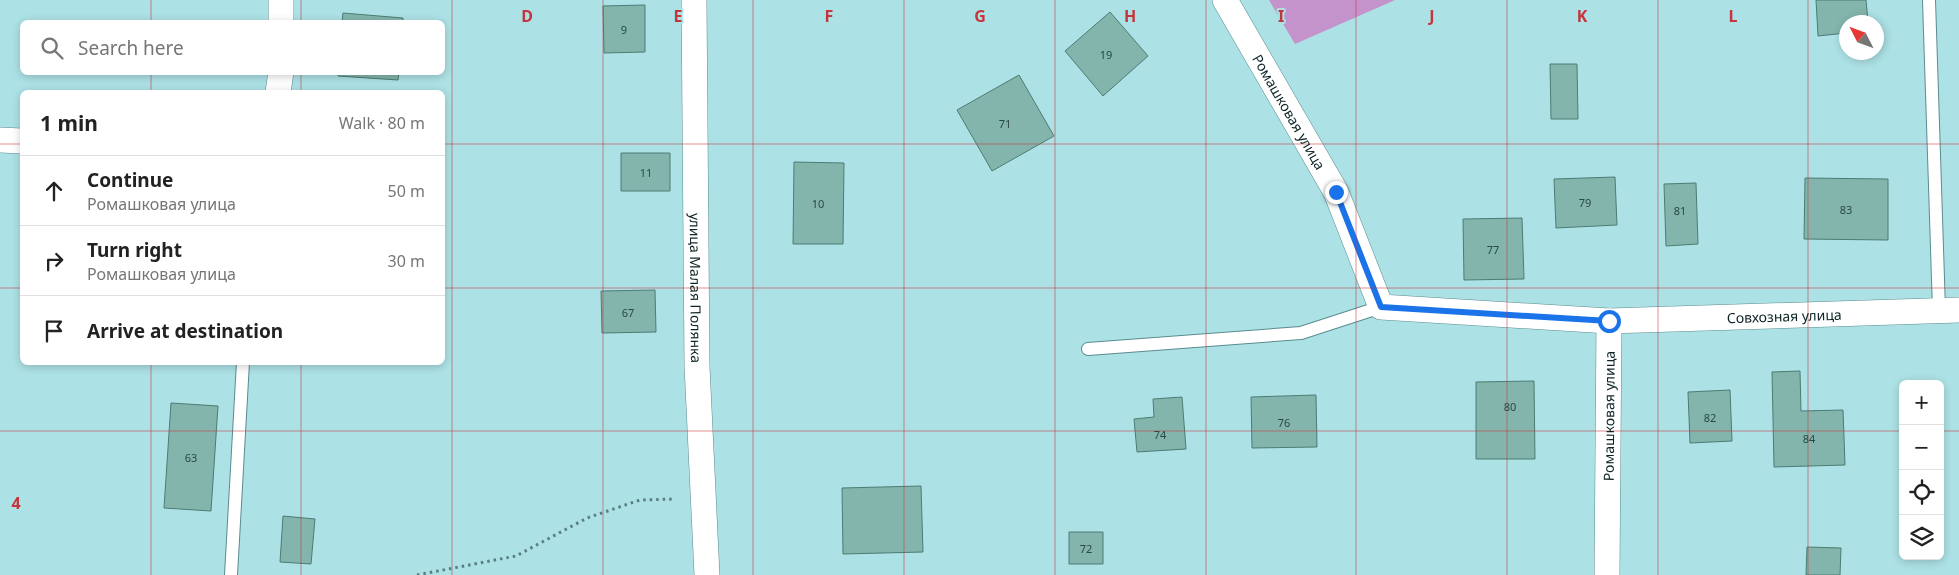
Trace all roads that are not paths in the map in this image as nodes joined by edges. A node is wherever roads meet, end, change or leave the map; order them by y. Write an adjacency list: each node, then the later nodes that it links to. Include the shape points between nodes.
1 (281, 0): 5 (street)
2 (694, 0): 16 (street, улица Малая Полянка, via 697,366)
3 (1225, 0): 10 (street, Ромашковая улица, via 1336,192)
4 (1929, 0): 11 (lane)
5 (281, 20)
6 (280, 75): 7 (street)
7 (278, 90)
8 (0, 140): 9 (street)
9 (20, 141)
10 (1381, 307): 12 (street); 13 (lane, via 1301,333)
11 (1949, 310): 12 (street, Совхозная улица)
12 (1609, 321): 17 (street, Ромашковая улица)
13 (1088, 349)
14 (243, 365): 15 (lane)
15 (231, 575)
16 (707, 575)
17 (1606, 575)

